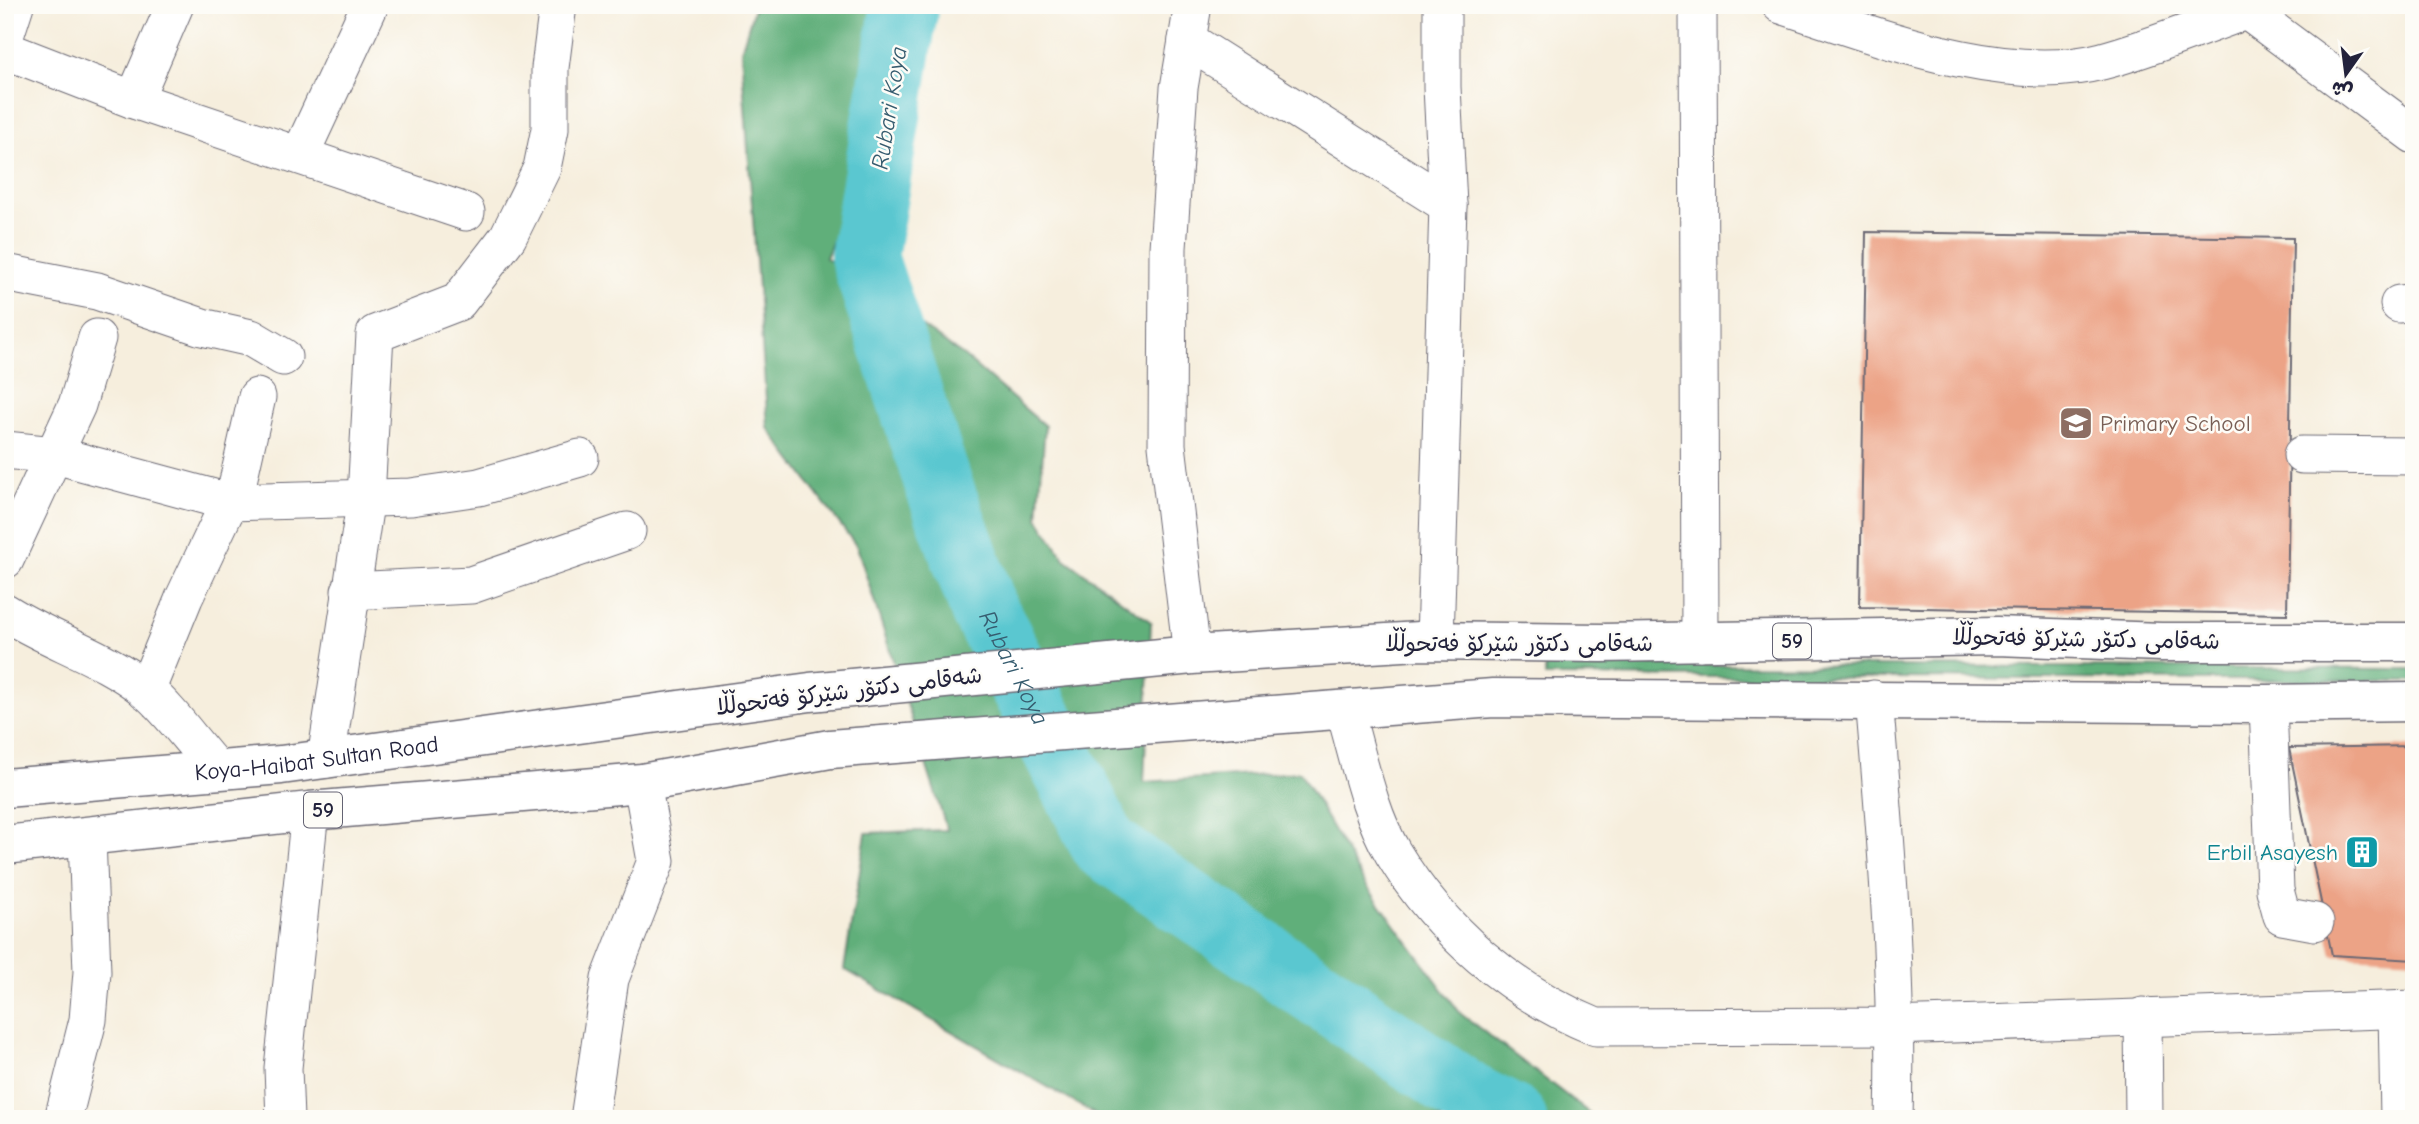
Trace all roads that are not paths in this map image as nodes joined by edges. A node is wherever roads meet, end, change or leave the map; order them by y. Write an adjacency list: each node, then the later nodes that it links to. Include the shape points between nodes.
1 (15, 5): 10 (street)
2 (175, 5): 12 (street)
3 (370, 5): 14 (street)
4 (558, 5): 26 (street, via 545,155 508,237 458,302 375,334)
5 (1442, 5): 15 (street)
6 (1698, 5): 34 (street)
7 (1781, 5): 8 (street, via 1907,46 2018,69 2101,62)
8 (2244, 7): 13 (street)
9 (1190, 23): 15 (street); 36 (street, via 1179,88 1168,248 1167,445)
10 (5, 36)
11 (5, 50): 12 (street)
12 (134, 100): 14 (street)
13 (2414, 135)
14 (300, 155): 16 (street)
15 (1448, 205): 33 (street)
16 (466, 212)
17 (5, 273): 19 (street, via 97,291 202,327 251,338)
18 (97, 338): 22 (street, via 77,405)
19 (283, 357)
20 (257, 397): 27 (street, via 237,486)
21 (5, 450): 22 (street)
22 (55, 455): 27 (street); 29 (street)
23 (2302, 455): 24 (street)
24 (2414, 456)
25 (580, 458): 26 (street, via 479,487 411,497)
26 (366, 497): 27 (street); 30 (street)
27 (229, 502): 37 (street)
28 (627, 531): 30 (street, via 471,585)
29 (5, 560)
30 (350, 592): 44 (street)
31 (5, 612): 37 (street, via 98,660)
32 (1494, 640): 33 (main road, شەقامی دکتۆر شێرکۆ فەتحوڵڵا / 59); 34 (main road, شەقامی دکتۆر شێرکۆ فەتحوڵڵا / 59); 38 (main road)
33 (1435, 641): 36 (main road, شەقامی دکتۆر شێرکۆ فەتحوڵڵا / 59)
34 (1700, 642): 35 (main road, شەقامی دکتۆر شێرکۆ فەتحوڵڵا / 59, via 1997,636 2161,642)
35 (2414, 642)
36 (1182, 656): 43 (main road, شەقامی دکتۆر شێرکۆ فەتحوڵڵا / 59, via 810,692)
37 (146, 691): 45 (street)
38 (1493, 698): 39 (main road, 59); 42 (main road, 59)
39 (1874, 699): 41 (main road, 59); 54 (street, via 1889,881)
40 (2414, 702): 41 (main road, 59)
41 (2269, 704): 51 (street, via 2275,890 2282,916)
42 (1345, 712): 46 (main road, 59, via 830,749); 54 (street, via 1370,794 1399,861 1433,909 1479,957 1557,1011 1596,1027)
43 (628, 720): 44 (main road, Koya-Haibat Sultan Road / 59)
44 (326, 759): 45 (main road, Koya-Haibat Sultan Road / 59)
45 (217, 770): 47 (main road, Koya-Haibat Sultan Road / 59)
46 (642, 783): 48 (main road, 59); 57 (street, via 656,860 610,979)
47 (5, 788)
48 (310, 811): 49 (main road, 59); 56 (street, via 284,1068)
49 (87, 837): 50 (main road, 59); 55 (street, via 92,972 88,1020)
50 (5, 845)
51 (2315, 922)
52 (2406, 1009): 53 (street); 60 (street)
53 (2143, 1016): 54 (street); 59 (street)
54 (1892, 1026): 58 (street)
55 (64, 1119)
56 (285, 1119)
57 (589, 1119)
58 (1894, 1119)
59 (2144, 1119)
60 (2399, 1119)

